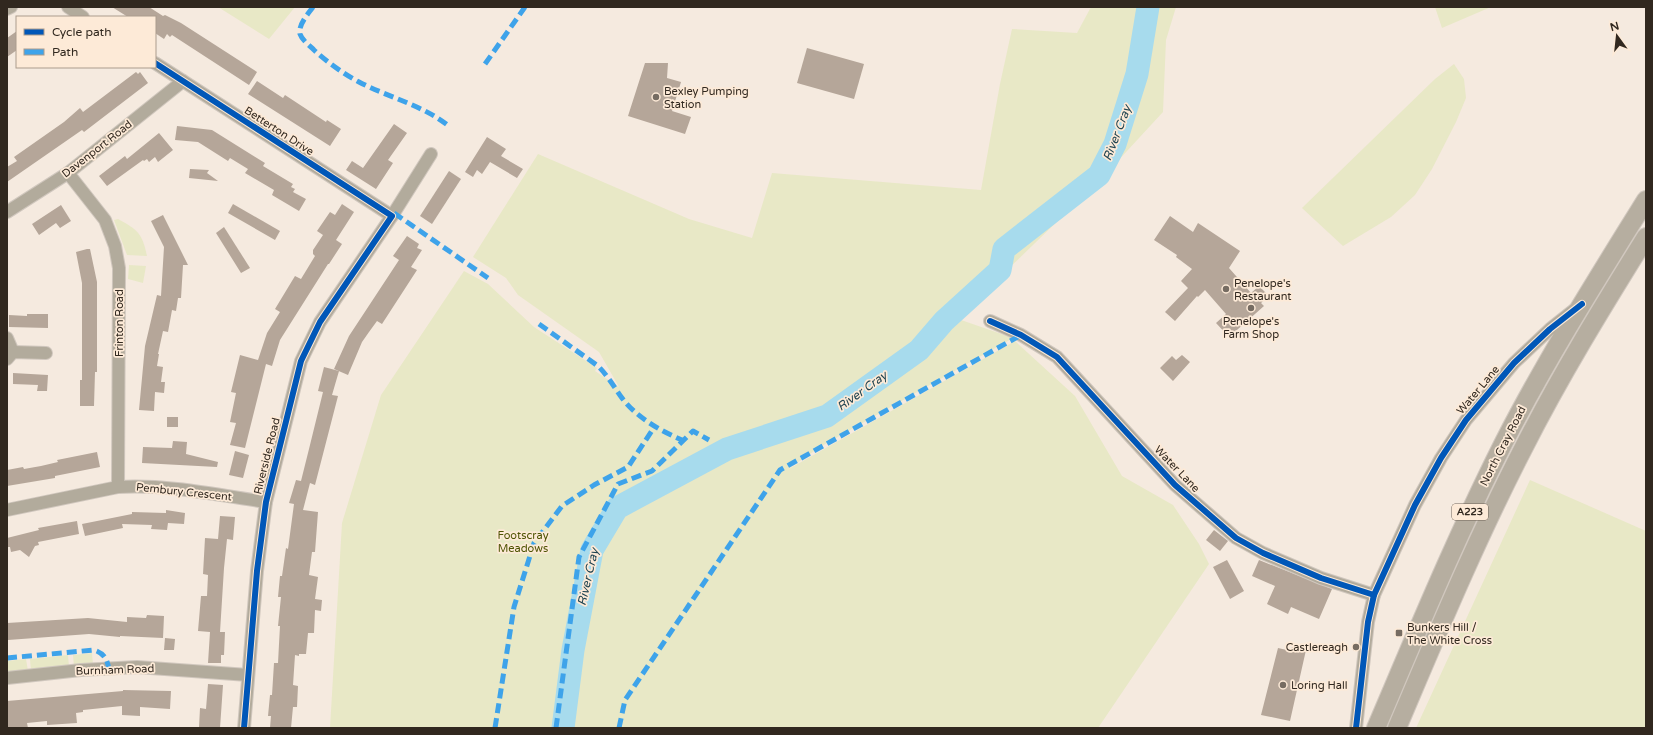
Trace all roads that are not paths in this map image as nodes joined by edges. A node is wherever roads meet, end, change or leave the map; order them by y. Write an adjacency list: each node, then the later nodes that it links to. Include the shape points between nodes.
1 (11, 7): 3 (street)
2 (68, 7): 4 (street)
3 (7, 10)
4 (82, 16)
5 (156, 64): 6 (street, Betterton Drive)
6 (183, 81): 8 (street, Davenport Road); 11 (street, Betterton Drive)
7 (431, 154): 11 (street, Riverside Road)
8 (68, 173): 10 (street, Davenport Road); 18 (street, Frinton Road, via 106,220 119,268)
9 (1646, 200): 13 (main road, North Cray Road / A223)
10 (7, 212)
11 (392, 216): 19 (street, Riverside Road, via 320,322 301,361)
12 (1646, 237): 27 (main road, North Cray Road / A223, via 1566,368 1523,449 1480,537)
13 (1582, 304): 21 (street, Water Lane, via 1550,329 1514,363 1466,420 1415,505); 26 (main road, North Cray Road / A223, via 1546,364 1464,522)
14 (990, 321): 21 (street, Water Lane, via 1021,335 1057,357 1175,485 1236,538 1263,553 1321,578)
15 (7, 338): 17 (street)
16 (46, 353): 17 (street)
17 (10, 356)
18 (118, 487): 19 (street, Pembury Crescent, via 165,488); 20 (street, Pembury Crescent)
19 (266, 502): 22 (street, Riverside Road)
20 (7, 510)
21 (1374, 595): 25 (street, Water Lane, via 1368,622)
22 (248, 675): 23 (street, Burnham Road, via 137,667); 24 (street, Riverside Road)
23 (7, 678)
24 (244, 728)
25 (1356, 728)
26 (1376, 728)
27 (1397, 728)

